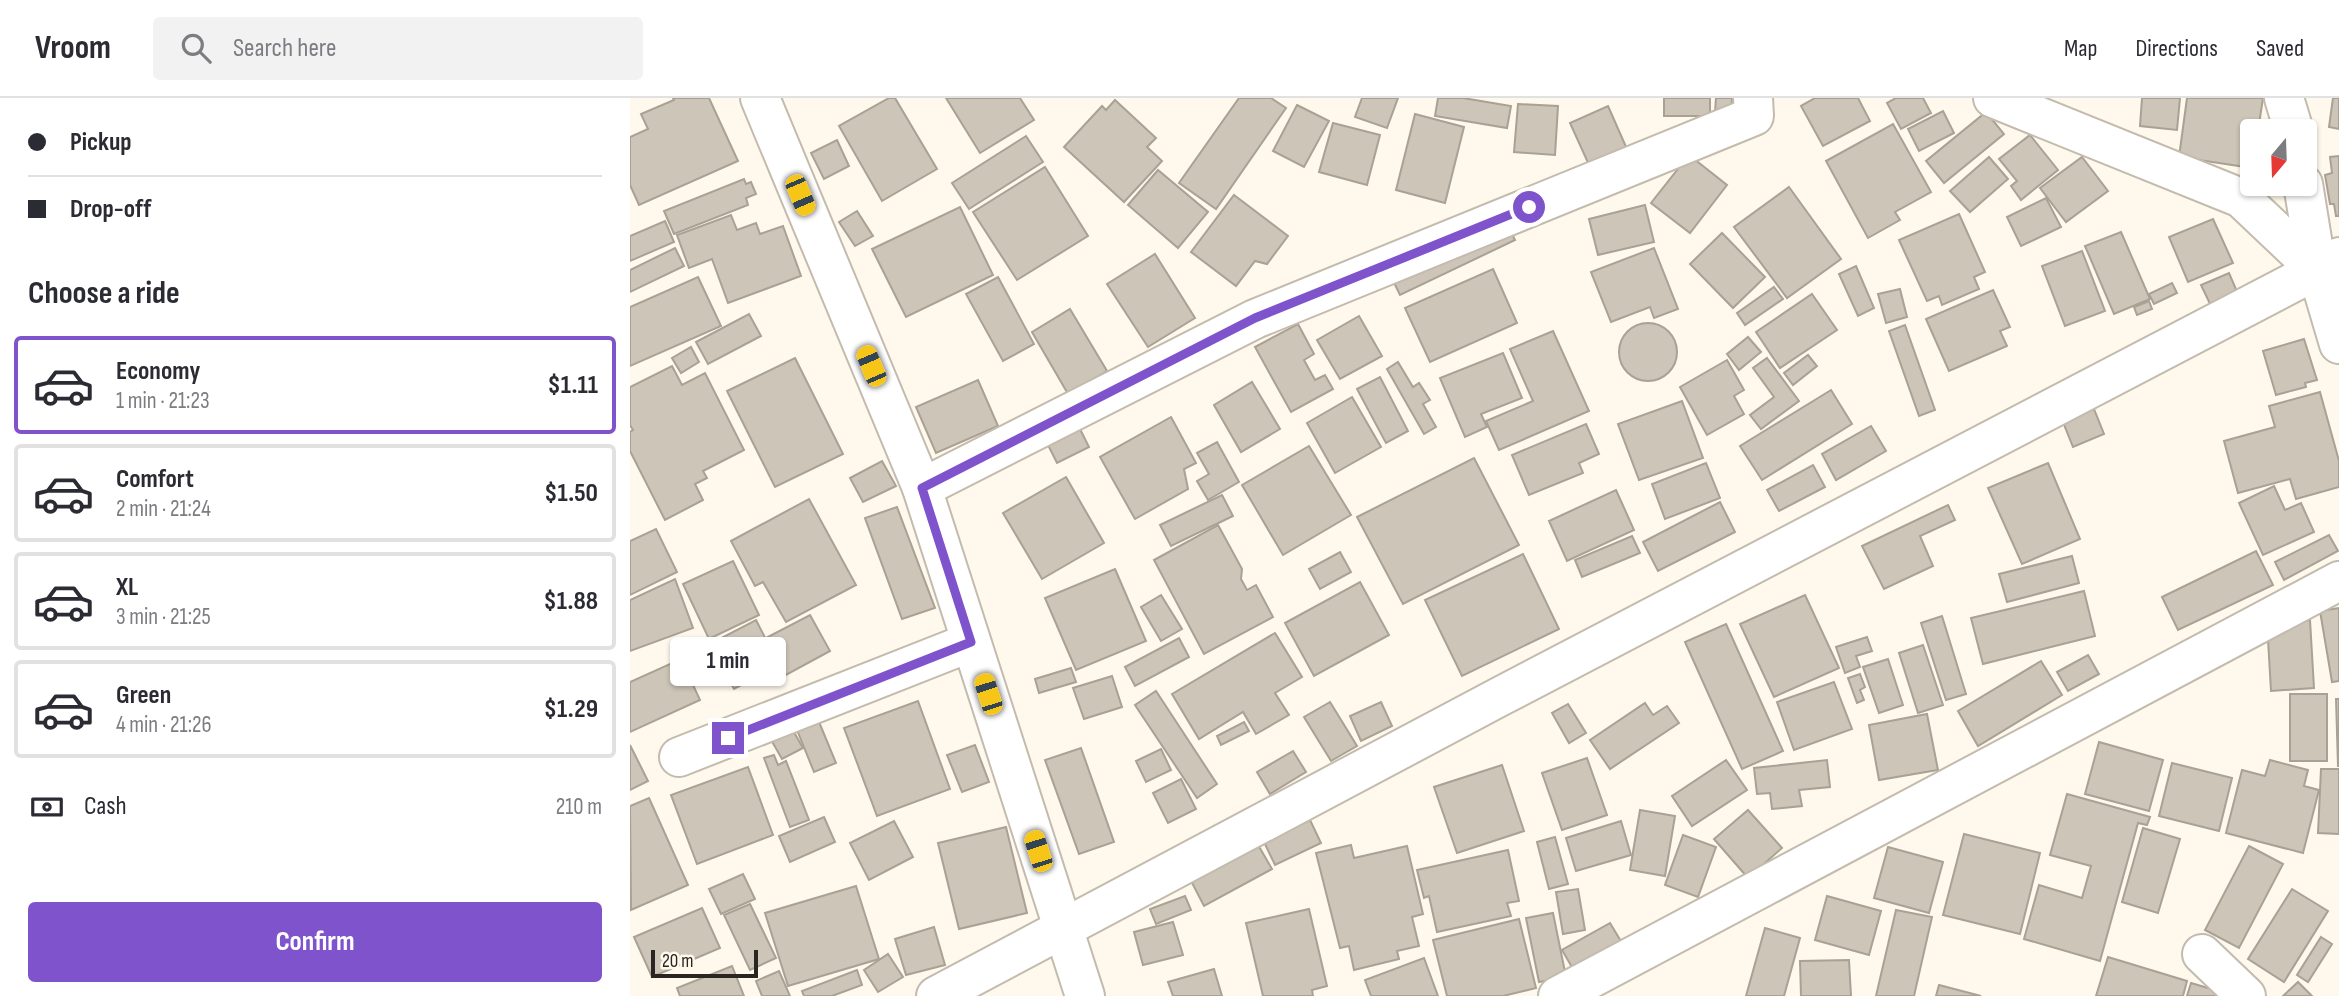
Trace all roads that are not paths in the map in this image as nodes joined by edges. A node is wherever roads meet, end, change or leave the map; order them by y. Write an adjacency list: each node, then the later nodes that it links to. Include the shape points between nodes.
1 (760, 98): 9 (street)
2 (1752, 98): 9 (street, via 1754,116 1255,318)
3 (1993, 98): 7 (street, via 2241,198)
4 (2284, 98): 5 (street)
5 (2290, 119)
6 (2307, 196): 7 (street)
7 (2328, 264): 8 (street); 13 (street)
8 (2339, 344)
9 (922, 488): 11 (street)
10 (2339, 582): 17 (street)
11 (971, 642): 12 (street); 13 (street)
12 (679, 757)
13 (1063, 929): 15 (street); 16 (street)
14 (2202, 954): 18 (street)
15 (936, 996)
16 (1084, 996)
17 (1558, 996)
18 (2246, 996)

